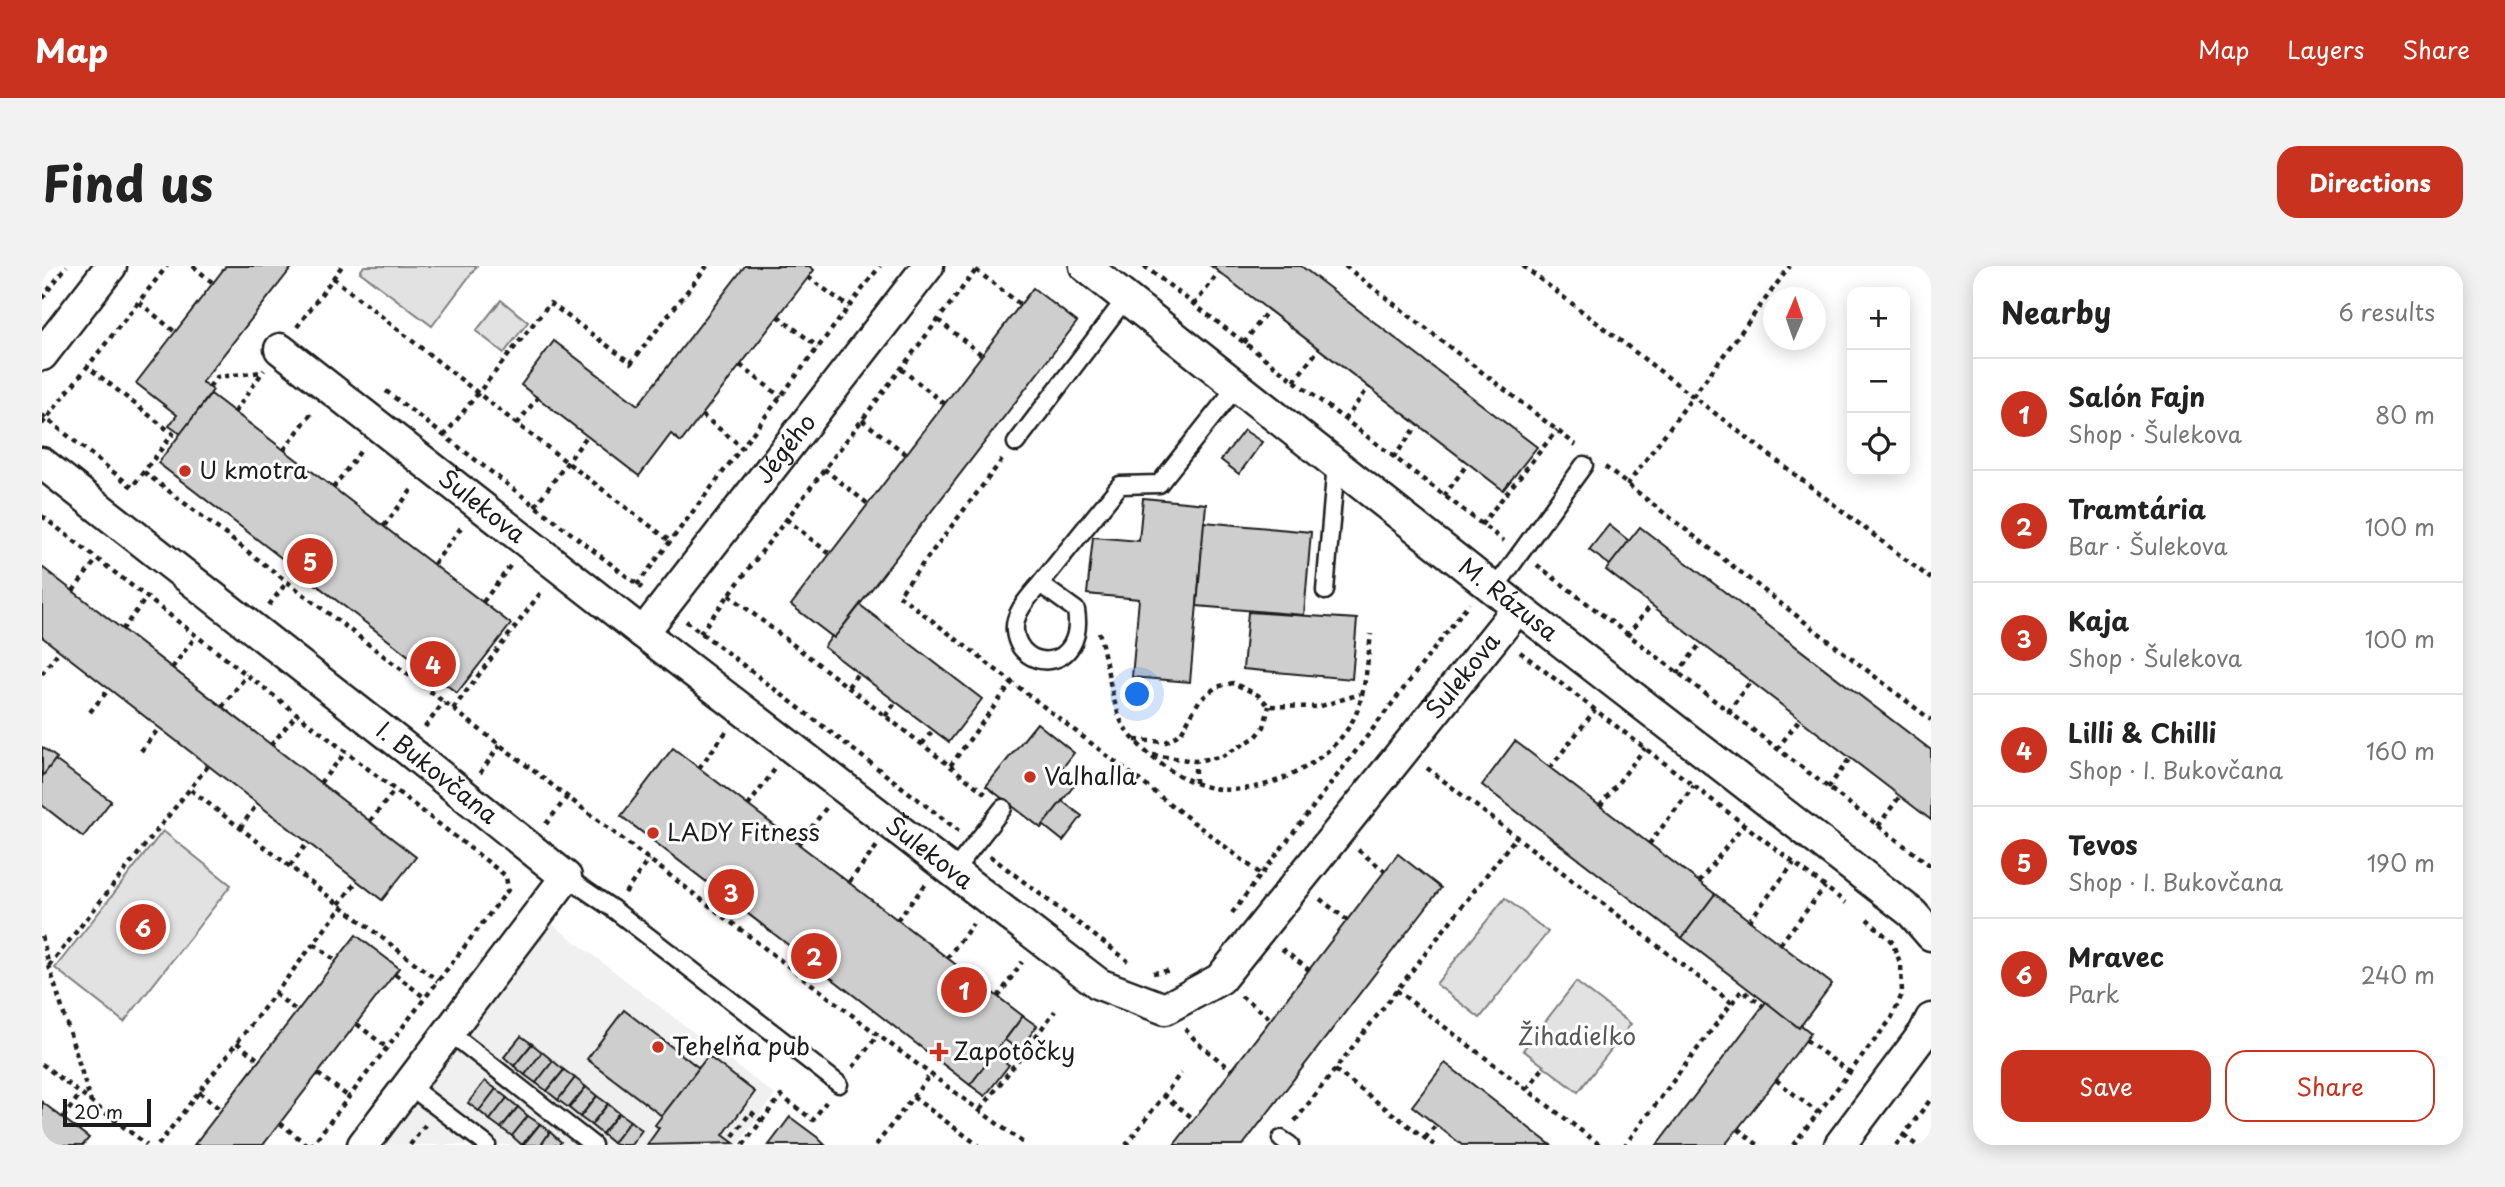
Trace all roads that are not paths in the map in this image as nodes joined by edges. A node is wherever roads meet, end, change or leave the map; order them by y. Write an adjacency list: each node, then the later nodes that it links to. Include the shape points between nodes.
1 (111, 266): 5 (street)
2 (928, 266): 16 (street, Jégého)
3 (1085, 266): 4 (street, M. Rázusa)
4 (1126, 299): 7 (street, M. Rázusa); 8 (lane)
5 (42, 355)
6 (271, 360): 16 (street, Šulekova)
7 (1237, 386): 11 (street, M. Rázusa); 12 (lane, via 1159,484 1120,485)
8 (1016, 443)
9 (42, 463): 18 (street, I. Bukovčana)
10 (1590, 463): 13 (lane)
11 (1336, 464): 13 (street, M. Rázusa); 14 (lane)
12 (1041, 584): 12 (lane, via 1076,610 1074,645 1058,659 1036,660 1021,649 1014,629 1022,606)
13 (1495, 588): 15 (street, M. Rázusa)
14 (1325, 591)
15 (1518, 608): 19 (street, Šulekova, via 1220,979 1165,1009 1099,984); 20 (street, M. Rázusa, via 1912,913)
16 (643, 634): 19 (street, Šulekova)
17 (1003, 807): 19 (lane)
18 (566, 877): 22 (street); 23 (lane)
19 (941, 877)
20 (1931, 935)
21 (1931, 1019): 28 (street)
22 (449, 1032): 24 (street); 27 (lane)
23 (839, 1084)
24 (408, 1085): 25 (street); 26 (lane)
25 (363, 1145)
26 (487, 1145)
27 (593, 1145)
28 (1840, 1145)

